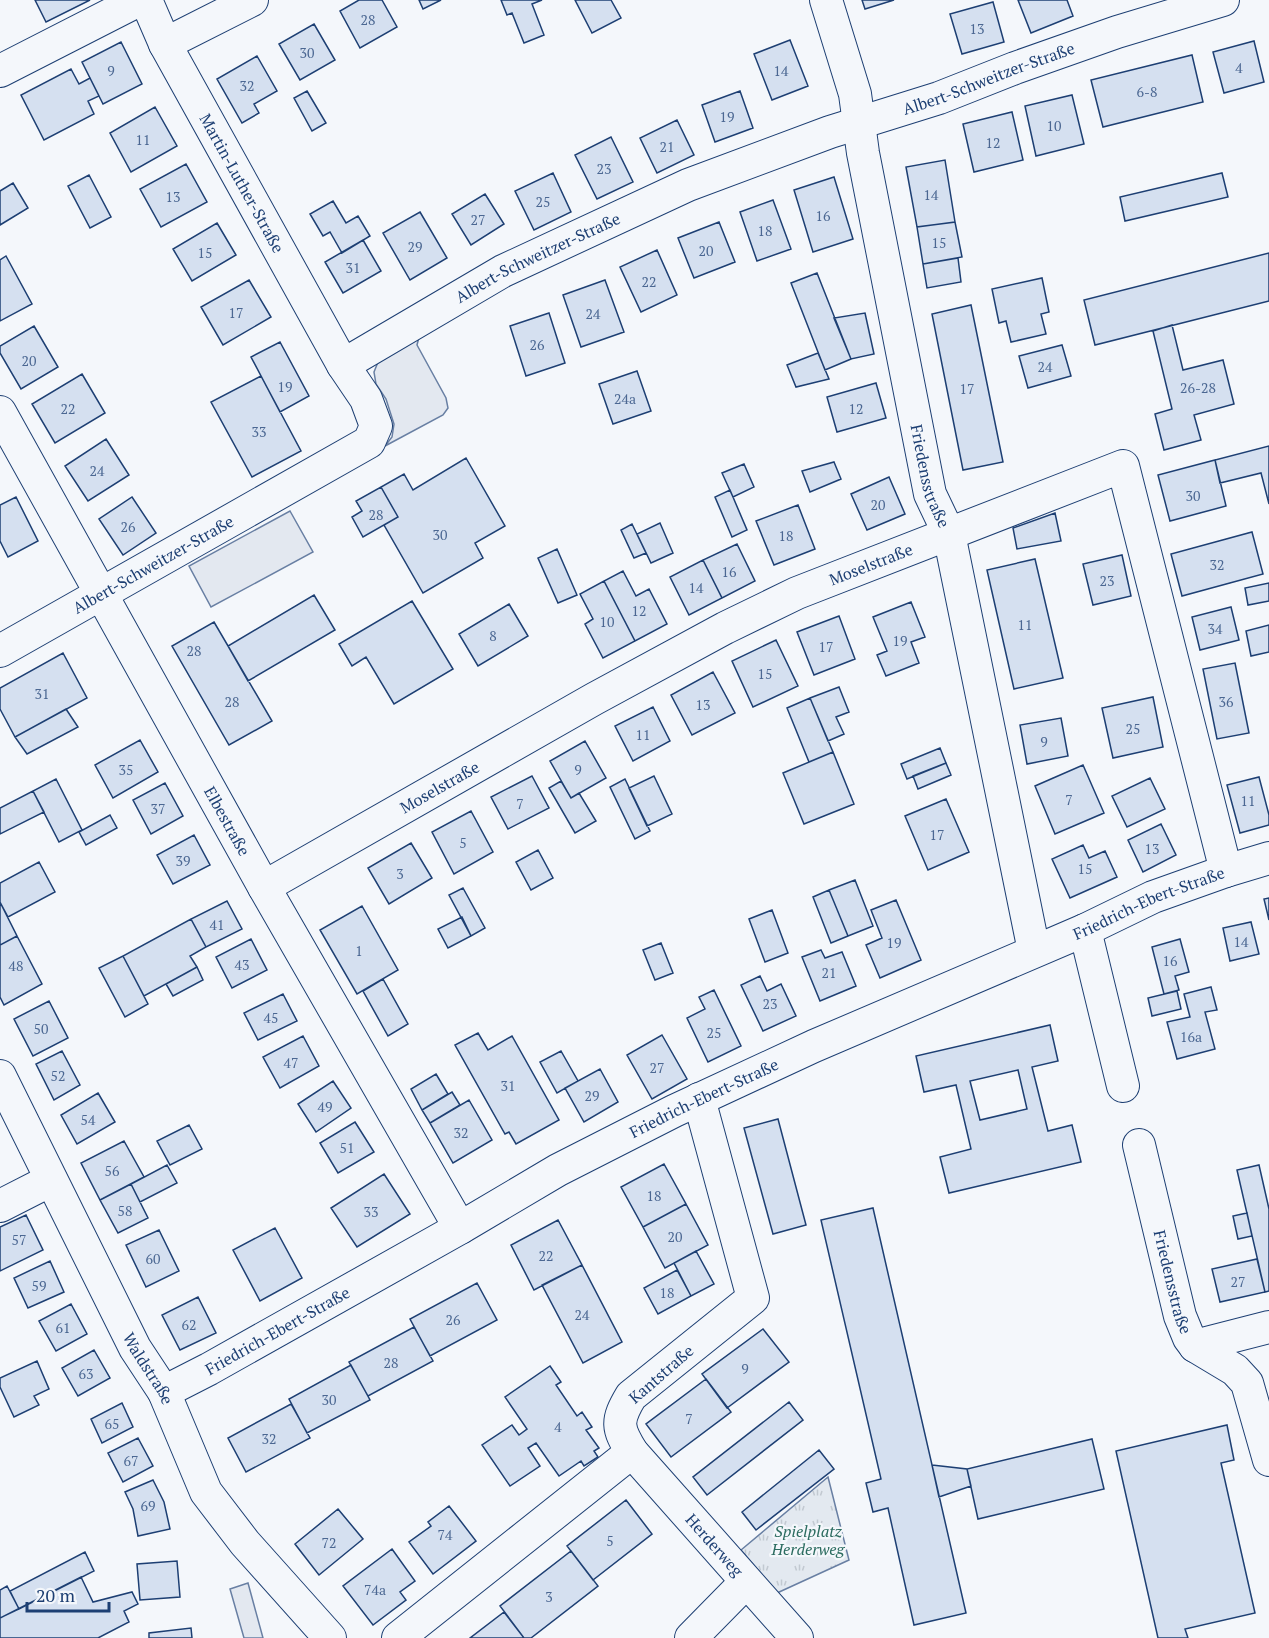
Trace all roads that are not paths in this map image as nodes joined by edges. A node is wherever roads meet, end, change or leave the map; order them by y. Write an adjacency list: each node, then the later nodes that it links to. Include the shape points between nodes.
1 (140, 0): 7 (street)
2 (146, 0): 6 (street, Martin-Luther-Straße)
3 (252, 0): 6 (street)
4 (826, 0): 8 (street, Friedensstraße)
5 (1223, 0): 8 (street, Albert-Schweitzer-Straße, via 1117,32)
6 (165, 44): 9 (street, Martin-Luther-Straße)
7 (0, 71)
8 (860, 123): 9 (street, Albert-Schweitzer-Straße, via 688,185 594,228 503,272); 11 (street, Friedensstraße, via 930,494)
9 (343, 365): 12 (street, Albert-Schweitzer-Straße, via 366,399 376,426 369,442)
10 (0, 412): 12 (street, Elbestraße)
11 (949, 534): 15 (street, Moselstraße, via 1123,466); 16 (street, Moselstraße, via 797,593 725,628); 18 (street, Friedensstraße)
12 (100, 595): 13 (street, Albert-Schweitzer-Straße); 16 (street, Elbestraße)
13 (0, 651)
14 (1269, 858): 15 (street, Friedrich-Ebert-Straße)
15 (1226, 871): 17 (street, Friedrich-Ebert-Straße, via 1153,897)
16 (264, 886): 25 (street, Elbestraße)
17 (1085, 930): 18 (street, Friedrich-Ebert-Straße); 20 (street)
18 (1034, 951): 21 (street, Friedrich-Ebert-Straße)
19 (0, 1076): 23 (street, Waldstraße)
20 (1123, 1086)
21 (699, 1099): 25 (street, Friedrich-Ebert-Straße, via 558,1170); 29 (street, Kantstraße, via 753,1298 631,1396 621,1413 621,1434)
22 (1139, 1145): 27 (street, Friedensstraße, via 1180,1316)
23 (51, 1180): 24 (street); 28 (street, Waldstraße, via 135,1348)
24 (0, 1206)
25 (460, 1228): 28 (street, Friedrich-Ebert-Straße)
26 (1269, 1327): 27 (street)
27 (1195, 1346): 30 (street, Friedensstraße, via 1234,1370 1247,1383)
28 (164, 1392): 32 (street, Waldstraße, via 206,1492 245,1543)
29 (632, 1452): 31 (street, Herderweg); 33 (street)
30 (1269, 1460)
31 (746, 1582): 34 (street); 35 (street, Herderweg)
32 (330, 1638)
33 (398, 1638)
34 (691, 1638)
35 (797, 1638)

